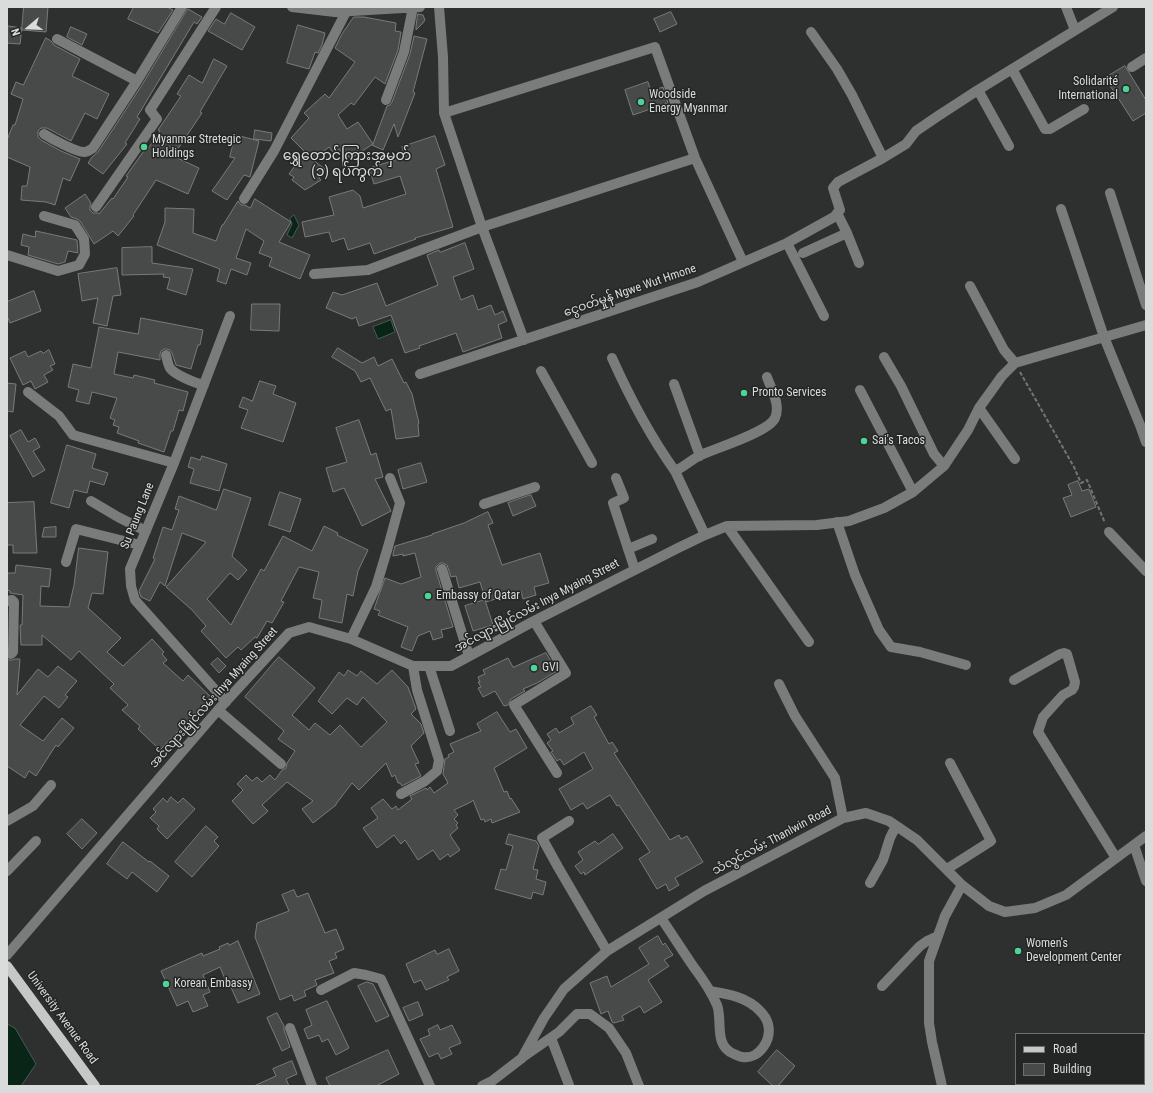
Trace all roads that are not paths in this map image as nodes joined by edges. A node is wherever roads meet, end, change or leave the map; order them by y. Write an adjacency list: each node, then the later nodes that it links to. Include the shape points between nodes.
1 (182, 7): 16 (street)
2 (216, 7): 27 (street, via 150,110 157,119)
3 (292, 7): 9 (street)
4 (420, 7): 8 (street)
5 (439, 7): 20 (street)
6 (1066, 7): 10 (street)
7 (1113, 7): 10 (street)
8 (412, 8): 9 (street); 18 (street, via 404,52)
9 (346, 12): 26 (street, via 274,152)
10 (1075, 30): 15 (street)
11 (811, 32): 24 (street, via 852,95)
12 (57, 39): 16 (street)
13 (1146, 58): 14 (street)
14 (1132, 66)
15 (1012, 69): 17 (street); 19 (street, via 1045,129 1050,129)
16 (137, 81): 21 (street, via 89,151 84,152 66,146)
17 (978, 90): 22 (street); 24 (street, via 916,131 906,144)
18 (386, 100)
19 (1084, 109)
20 (444, 113): 23 (street, via 654,47); 31 (street)
21 (44, 134)
22 (1009, 146)
23 (695, 158): 31 (street); 36 (street)
24 (883, 158): 29 (street, via 838,182 833,188 840,210)
25 (1110, 193): 40 (street)
26 (244, 199)
27 (96, 207)
28 (1061, 209): 44 (street)
29 (837, 213): 32 (street); 33 (street, ငွေဝတ်မှုန် Ngwe Wut Hmone)
30 (44, 216): 35 (street, via 75,225 84,239 85,254 79,265 58,271)
31 (482, 227): 38 (street, via 368,270); 45 (street)
32 (847, 233): 34 (street); 37 (street)
33 (787, 243): 36 (street, ငွေဝတ်မှုန် Ngwe Wut Hmone); 42 (street)
34 (803, 253)
35 (7, 255)
36 (743, 262): 45 (street, ငွေဝတ်မှုန် Ngwe Wut Hmone, via 698,282)
37 (859, 263)
38 (314, 274)
39 (970, 286): 49 (street, via 1004,350)
40 (1146, 305)
41 (230, 316): 54 (street, Su Paung Lane)
42 (824, 316)
43 (1146, 325): 44 (street, အင်လျားမြိုင်လမ်း Inya Myaing Street)
44 (1104, 337): 49 (street, အင်လျားမြိုင်လမ်း Inya Myaing Street); 58 (street)
45 (524, 340): 51 (street, ငွေဝတ်မှုန် Ngwe Wut Hmone)
46 (166, 355): 54 (street, via 169,367 173,371)
47 (884, 356): 63 (street, via 934,454)
48 (612, 358): 64 (street, via 647,429)
49 (1015, 363): 57 (street, အင်လျားမြိုင်လမ်း Inya Myaing Street, via 1002,376)
50 (541, 371): 62 (street)
51 (420, 374)
52 (767, 377): 59 (street, via 777,406 775,419 768,426 752,434)
53 (674, 384): 59 (street)
54 (204, 385): 61 (street, Su Paung Lane)
55 (860, 390): 68 (street)
56 (28, 392): 61 (street, via 59,416 73,435)
57 (979, 408): 60 (street); 63 (street, အင်လျားမြိုင်လမ်း Inya Myaing Street)
58 (1146, 442)
59 (700, 456): 64 (street)
60 (1015, 459)
61 (174, 463): 73 (street, Su Paung Lane)
62 (592, 463)
63 (944, 466): 68 (street, အင်လျားမြိုင်လမ်း Inya Myaing Street)
64 (675, 471): 75 (street)
65 (390, 478): 85 (street, via 400,503 376,587)
66 (616, 478): 78 (street, via 624,498 613,503)
67 (535, 487): 70 (street)
68 (913, 492): 71 (street, အင်လျားမြိုင်လမ်း Inya Myaing Street, via 884,508 849,521)
69 (90, 502): 73 (street)
70 (484, 504)
71 (837, 522): 72 (street, အင်လျားမြိုင်လမ်း Inya Myaing Street, via 817,525); 89 (street, via 855,575 879,630 891,647)
72 (727, 526): 75 (street, အင်လျားမြိုင်လမ်း Inya Myaing Street); 86 (street)
73 (146, 531): 77 (street, Su Paung Lane)
74 (1109, 532): 82 (street)
75 (705, 535): 81 (street, အင်လျားမြိုင်လမ်း Inya Myaing Street)
76 (652, 539): 78 (street)
77 (140, 545): 79 (street, via 76,529); 94 (street, Su Paung Lane, via 130,569 135,600)
78 (628, 548): 81 (street)
79 (66, 562)
80 (442, 569): 88 (street)
81 (635, 570): 84 (street, အင်လျားမြိုင်လမ်း Inya Myaing Street)
82 (1146, 571)
83 (7, 601): 87 (street, via 14,602 12,652)
84 (534, 621): 88 (street, အင်လျားမြိုင်လမ်း Inya Myaing Street); 99 (street, via 566,673 514,705)
85 (351, 639): 90 (street, အင်လျားမြိုင်လမ်း Inya Myaing Street); 94 (street, အင်လျားမြိုင်လမ်း Inya Myaing Street, via 309,627 290,633)
86 (809, 642)
87 (7, 654)
88 (470, 656): 91 (street, အင်လျားမြိုင်လမ်း Inya Myaing Street, via 451,666)
89 (966, 665)
90 (413, 666): 91 (street, အင်လျားမြိုင်လမ်း Inya Myaing Street); 101 (street, via 417,690 439,760 437,771)
91 (429, 666): 96 (street)
92 (1014, 680): 109 (street, via 1060,654 1067,654 1075,682 1074,687 1043,716 1038,732)
93 (779, 684): 102 (street, via 795,716 836,778)
94 (226, 702): 95 (street, အင်လျားမြိုင်လမ်း Inya Myaing Street)
95 (218, 710): 98 (street); 118 (street, အင်လျားမြိုင်လမ်း Inya Myaing Street)
96 (450, 731)
97 (950, 763): 110 (street, via 991,841)
98 (280, 764)
99 (557, 773)
100 (51, 785): 103 (street, via 33,806)
101 (401, 794)
102 (843, 818): 105 (street, သံလွင်လမ်း Thanlwin Road, via 866,813); 115 (street, သံလွင်လမ်း Thanlwin Road, via 704,891)
103 (7, 820)
104 (569, 821): 117 (street, via 542,838)
105 (896, 826): 110 (street, သံလွင်လမ်း Thanlwin Road, via 917,840); 113 (street, via 883,860)
106 (1146, 836): 108 (street, သံလွင်လမ်း Thanlwin Road)
107 (36, 841): 111 (street)
108 (1134, 845): 109 (street, သံလွင်လမ်း Thanlwin Road); 112 (street)
109 (1116, 858): 114 (street, သံလွင်လမ်း Thanlwin Road, via 1066,895 1035,908 1005,912 989,906)
110 (946, 869): 114 (street, သံလွင်လမ်း Thanlwin Road)
111 (7, 871)
112 (1146, 881)
113 (870, 883)
114 (962, 885): 116 (street, via 945,916)
115 (661, 918): 117 (street, သံလွင်လမ်း Thanlwin Road); 122 (street)
116 (938, 936): 120 (street, via 920,946); 132 (street, via 928,961 929,1023)
117 (607, 951): 125 (street, သံလွင်လမ်း Thanlwin Road, via 564,989 544,1018)
118 (7, 955)
119 (7, 966): 127 (main road, University Avenue Road)
120 (882, 986)
121 (321, 990): 129 (street, via 354,973 381,979)
122 (710, 991): 122 (street, via 718,1007 720,1039 731,1052 742,1057 753,1057 763,1049 768,1037 768,1024 760,1011 746,1000)
123 (290, 1028): 128 (street)
124 (550, 1038): 125 (street); 126 (street); 131 (street, via 577,1014 590,1014 609,1028 626,1053)
125 (522, 1058): 130 (street, သံလွင်လမ်း Thanlwin Road)
126 (569, 1085)
127 (95, 1086)
128 (312, 1086)
129 (430, 1086)
130 (482, 1086)
131 (639, 1086)
132 (942, 1086)

